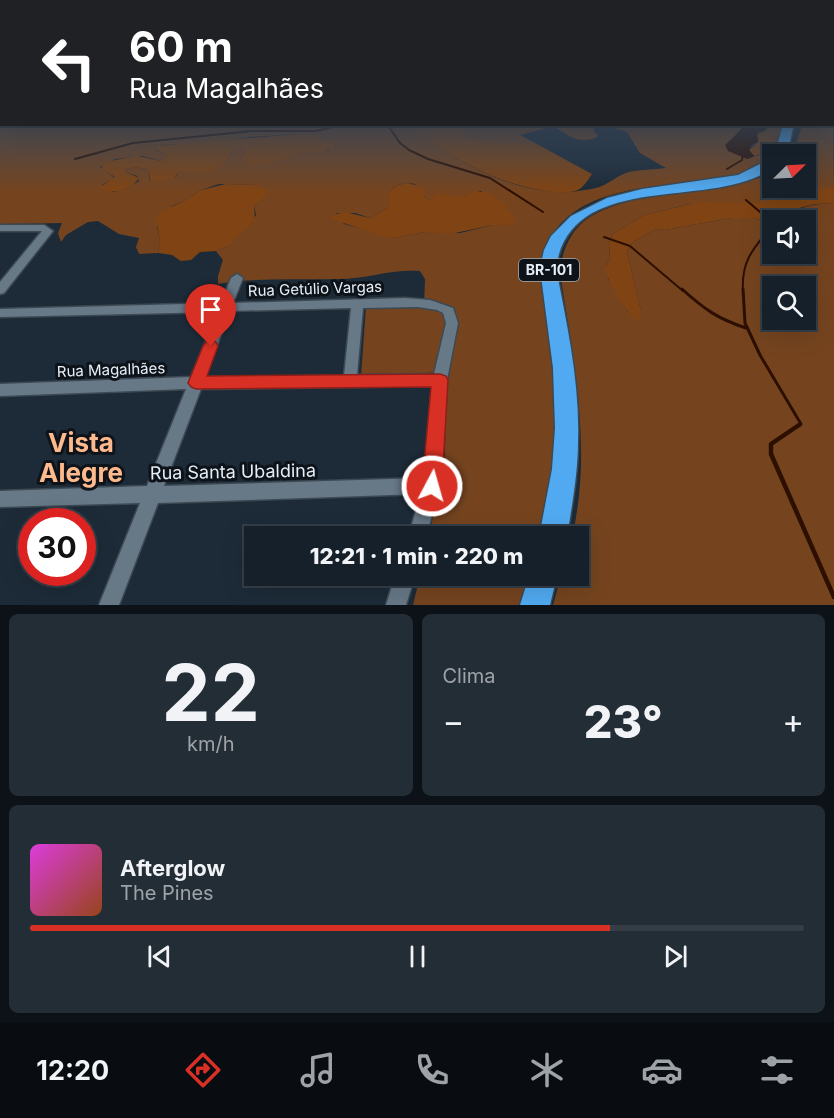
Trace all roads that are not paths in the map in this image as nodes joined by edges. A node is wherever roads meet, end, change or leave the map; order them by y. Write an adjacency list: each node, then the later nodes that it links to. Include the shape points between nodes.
1 (762, 171): 16 (highway, BR-101, via 737,179 629,195 578,217 555,239 548,268 563,366 567,427)
2 (0, 228): 4 (street, via 48,230)
3 (237, 278): 6 (street)
4 (0, 290)
5 (357, 304): 6 (street, Rua Getúlio Vargas); 8 (street, Rua Getúlio Vargas, via 436,304 449,311 452,323); 9 (street)
6 (226, 309): 7 (street, Rua Getúlio Vargas); 10 (street)
7 (0, 313)
8 (440, 380): 9 (street, Rua Magalhães); 12 (street, Rua Getúlio Vargas)
9 (350, 381): 10 (street, Rua Magalhães)
10 (196, 383): 11 (street, Rua Magalhães); 13 (street)
11 (0, 390)
12 (432, 486): 13 (street, Rua Santa Ubaldina); 15 (street, Rua Getúlio Vargas)
13 (153, 494): 14 (street, Rua Santa Ubaldina); 19 (street)
14 (0, 498)
15 (420, 526)
16 (555, 526)
17 (402, 586): 20 (street)
18 (540, 586): 21 (highway)
19 (109, 605)
20 (396, 605)
21 (535, 605)

